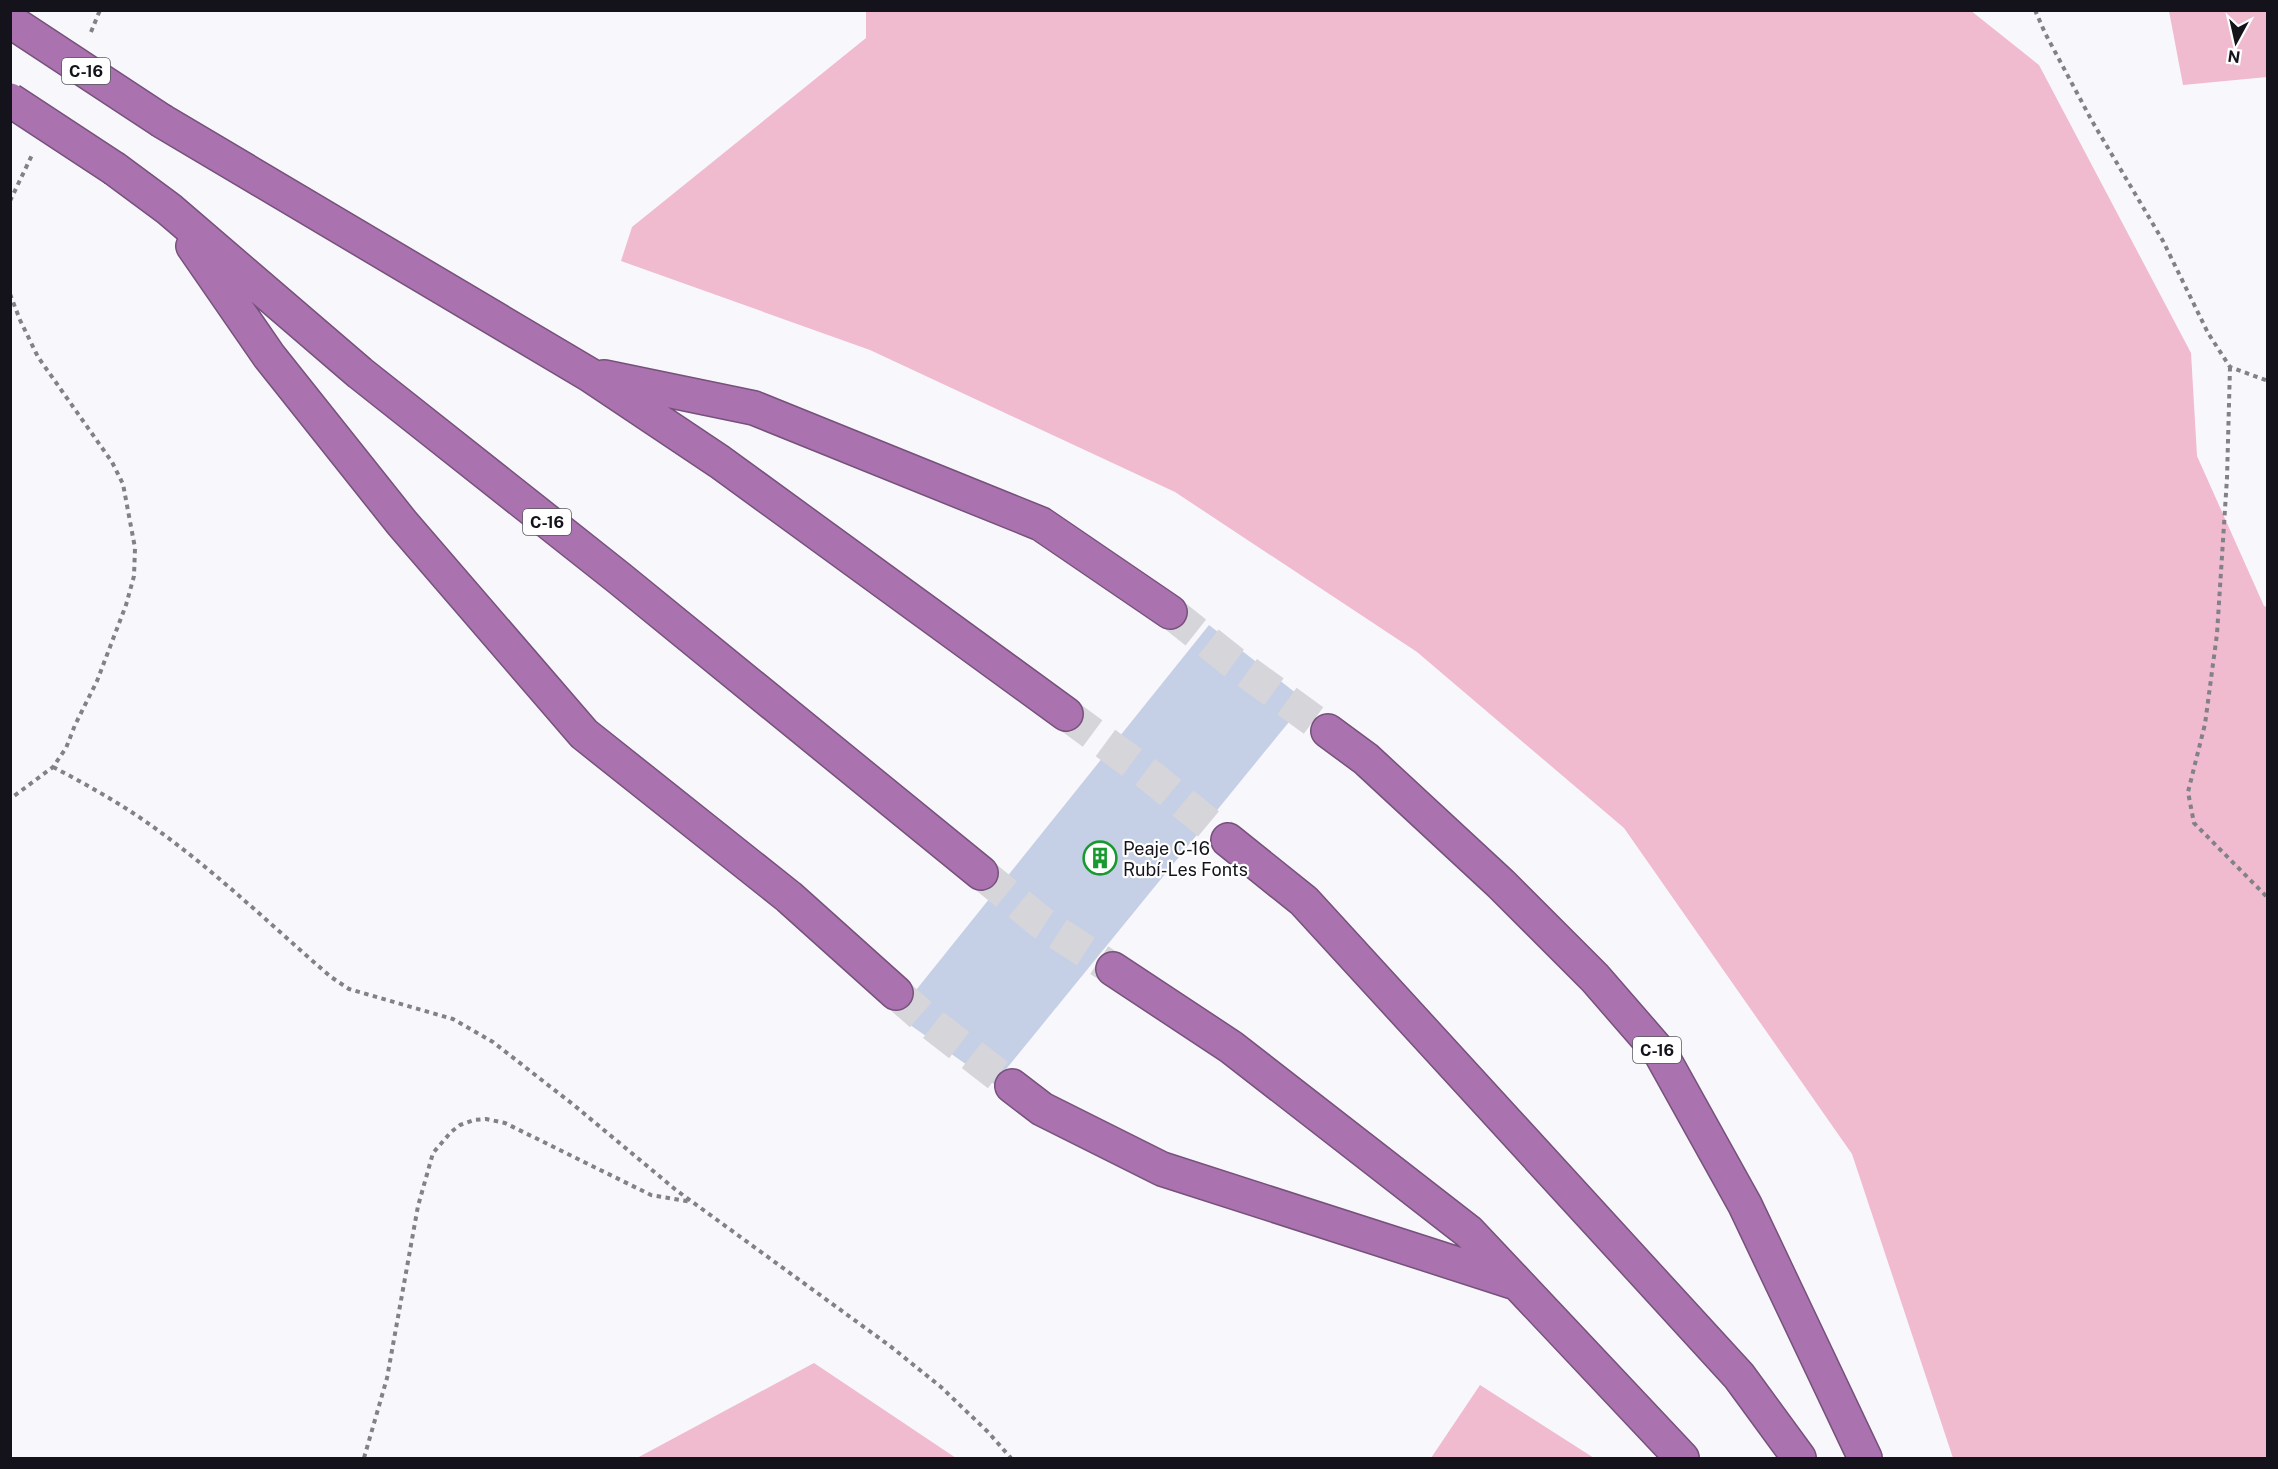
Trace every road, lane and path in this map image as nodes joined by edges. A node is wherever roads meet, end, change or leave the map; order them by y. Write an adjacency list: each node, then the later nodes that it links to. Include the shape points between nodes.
1 (2036, 10): 6 (path, via 2087,112 2163,241 2208,333)
2 (10, 21): 7 (highway, C-16, bridge, via 162,121)
3 (10, 100): 4 (highway, C-16, bridge)
4 (169, 209): 15 (highway, C-16, via 360,373); 18 (highway, C-16, via 269,356 402,523 584,734 789,897)
5 (10, 294): 12 (path, via 38,357 112,462 123,484 135,548 134,576 107,655 66,748)
6 (2230, 368): 8 (path); 16 (path, via 2217,634 2205,724 2188,792 2194,823)
7 (590, 375): 9 (highway, C-16, via 754,408 1041,524); 10 (highway, C-16, via 720,462)
8 (2268, 381)
9 (1170, 612)
10 (1065, 714)
11 (1328, 731): 26 (highway, C-16, via 1366,759 1501,884 1596,978 1661,1054 1745,1205)
12 (53, 767): 13 (path); 20 (path, via 134,814 220,879 331,977 350,988 453,1019 494,1042)
13 (10, 799)
14 (1228, 840): 25 (highway, via 1312,910 1739,1376)
15 (981, 873)
16 (2268, 898)
17 (1113, 969): 21 (highway, via 1241,1054 1469,1232)
18 (896, 993)
19 (1012, 1086): 21 (highway, via 1042,1109 1162,1169)
20 (692, 1202): 22 (path, via 651,1195 505,1123 474,1120 451,1132 433,1154 418,1206 387,1378); 23 (path, via 890,1346 941,1388)
21 (1517, 1283): 24 (highway)
22 (364, 1458)
23 (1011, 1458)
24 (1682, 1458)
25 (1799, 1458)
26 (1865, 1458)

